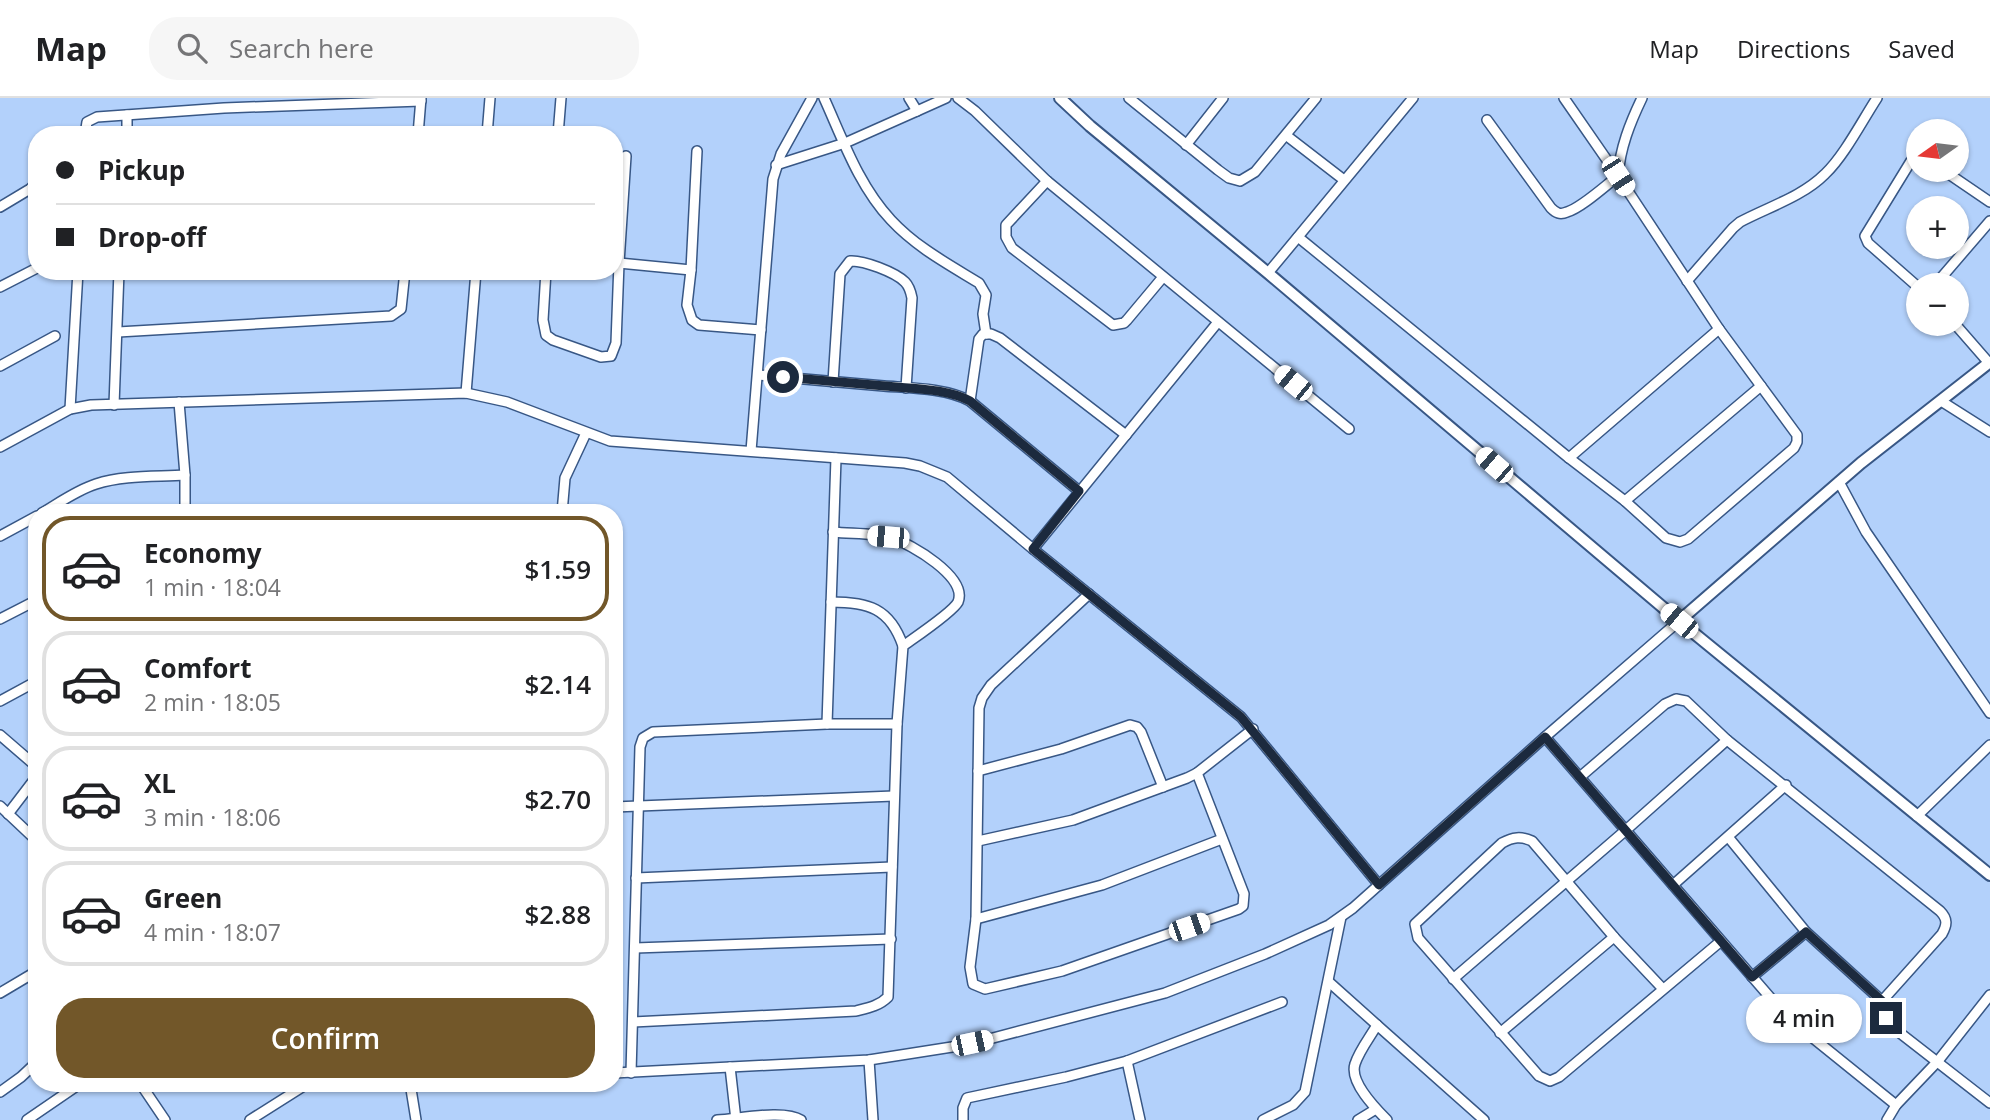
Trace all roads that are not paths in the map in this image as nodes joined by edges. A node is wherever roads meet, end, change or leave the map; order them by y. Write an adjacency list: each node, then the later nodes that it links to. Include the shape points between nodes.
1 (490, 98): 25 (street)
2 (561, 98): 26 (street)
3 (812, 98): 32 (street)
4 (824, 98): 28 (street)
5 (909, 98): 19 (street)
6 (946, 98): 19 (street)
7 (958, 98): 36 (street)
8 (1060, 98): 47 (street)
9 (1129, 98): 29 (street)
10 (1223, 98): 29 (street)
11 (1316, 98): 27 (street)
12 (1413, 98): 35 (street)
13 (1564, 98): 34 (street)
14 (1642, 98): 34 (street, via 1619,160)
15 (1877, 98): 57 (street, via 1826,174 1796,195 1740,222)
16 (421, 100): 17 (street); 24 (street)
17 (296, 102): 18 (street)
18 (224, 103): 20 (street)
19 (917, 111): 28 (street)
20 (127, 115): 22 (street, via 92,119); 23 (street)
21 (1487, 120): 34 (street, via 1556,213 1575,208)
22 (85, 126)
23 (127, 126)
24 (419, 126)
25 (488, 126)
26 (559, 126)
27 (1287, 136): 29 (street, via 1255,172 1240,181); 35 (street)
28 (845, 144): 32 (street); 63 (street, via 889,218 927,251 983,287)
29 (1186, 145)
30 (697, 150): 45 (street)
31 (626, 156): 39 (street)
32 (776, 165): 61 (street)
33 (1906, 169): 49 (street, via 1865,239)
34 (1618, 176): 57 (street)
35 (1344, 180): 43 (street)
36 (1047, 181): 50 (street); 50 (street, via 1006,225 1012,248 1113,325 1127,320)
37 (1961, 182): 40 (street)
38 (28, 190): 41 (street)
39 (623, 202)
40 (1990, 202)
41 (0, 207)
42 (1990, 221): 48 (street)
43 (1298, 237): 47 (street); 85 (street)
44 (623, 263): 45 (street)
45 (691, 270): 61 (street, via 687,306 695,323)
46 (28, 273): 58 (street)
47 (1268, 273): 101 (street)
48 (1945, 273)
49 (1906, 276)
50 (1163, 277): 59 (street)
51 (77, 280): 77 (street)
52 (119, 280): 62 (street)
53 (404, 280): 62 (street, via 401,309 391,316)
54 (475, 280): 72 (street)
55 (545, 280): 56 (street, via 546,335 606,358 616,343)
56 (618, 280)
57 (1687, 281): 60 (street)
58 (0, 287)
59 (1218, 322): 78 (street); 81 (street)
60 (1719, 329): 70 (street); 85 (street)
61 (761, 330): 68 (street)
62 (118, 332): 76 (street)
63 (986, 334): 73 (street, via 979,339); 81 (street, via 1000,338)
64 (55, 336): 67 (street)
65 (1965, 336): 66 (street)
66 (1989, 363): 74 (street)
67 (0, 366)
68 (758, 375): 69 (street); 83 (street)
69 (833, 382): 71 (street); 71 (street, via 840,274 850,261 863,261 905,282 910,290)
70 (1761, 386): 89 (street); 89 (street, via 1794,430 1797,442 1688,540 1666,538)
71 (906, 388): 73 (street, via 950,393)
72 (466, 393): 75 (street); 80 (street, via 507,402)
73 (970, 401): 88 (street)
74 (1941, 401): 79 (street); 87 (street)
75 (180, 402): 76 (street); 86 (street)
76 (114, 405): 77 (street)
77 (70, 409): 82 (street)
78 (1349, 429)
79 (1990, 432)
80 (586, 433): 83 (street, via 620,442); 92 (street, via 565,478)
81 (1126, 435): 88 (street)
82 (0, 447)
83 (751, 451): 84 (street)
84 (836, 458): 94 (street); 96 (street, via 913,465 947,477)
85 (1569, 458): 89 (street)
86 (185, 475): 90 (street, via 100,483); 91 (street)
87 (1839, 482): 101 (street); 105 (street, via 1866,532)
88 (1079, 491): 96 (street)
89 (1625, 501)
90 (59, 504)
91 (185, 504)
92 (563, 504)
93 (28, 521): 95 (street)
94 (833, 532): 98 (street); 102 (street, via 898,540 953,578 957,602)
95 (0, 536)
96 (1033, 549): 97 (street)
97 (1090, 594): 108 (street); 114 (street, via 985,692 979,708)
98 (831, 602): 102 (street, via 866,604 882,613); 106 (street)
99 (28, 605): 100 (street)
100 (0, 620)
101 (1679, 621): 110 (street); 124 (street)
102 (903, 646): 107 (street)
103 (28, 686): 104 (street)
104 (0, 701)
105 (1990, 713)
106 (827, 724): 107 (street); 121 (street, via 649,734 640,744)
107 (897, 724): 120 (street)
108 (1252, 729): 115 (street); 134 (street)
109 (0, 736): 113 (street)
110 (1545, 737): 116 (street); 134 (street)
111 (1727, 740): 116 (street, via 1686,701 1676,699); 118 (street); 125 (street)
112 (1990, 746): 124 (street)
113 (28, 759)
114 (978, 771): 119 (street, via 1130,725 1140,732); 129 (street)
115 (1197, 773): 119 (street); 128 (street)
116 (1580, 777): 125 (street)
117 (28, 784): 123 (street)
118 (1786, 785): 127 (street); 150 (street, via 1946,920 1942,934)
119 (1163, 787): 129 (street, via 1073,820)
120 (894, 796): 121 (street); 130 (street)
121 (640, 806): 122 (street); 132 (street)
122 (623, 807)
123 (2, 809): 126 (street)
124 (1917, 816): 131 (street)
125 (1626, 830): 133 (street); 135 (street)
126 (28, 833)
127 (1729, 838): 135 (street); 138 (street)
128 (1222, 839): 137 (street, via 1102,885); 137 (street, via 1244,894 1243,906 1062,971 979,988 970,967)
129 (978, 841): 137 (street)
130 (892, 867): 132 (street); 140 (street)
131 (1990, 875)
132 (636, 878): 142 (street)
133 (1567, 880): 139 (street); 145 (street); 145 (street, via 1532,841 1520,837 1502,844 1415,924 1418,938)
134 (1379, 885): 136 (street)
135 (1673, 885): 141 (street)
136 (1341, 917): 146 (street); 155 (street, via 1265,954 1165,993 993,1038)
137 (976, 919)
138 (1806, 932): 144 (street); 150 (street)
139 (1614, 937): 147 (street); 154 (street)
140 (891, 939): 142 (street); 152 (street, via 888,997 872,1008)
141 (1721, 941): 144 (street); 147 (street)
142 (635, 948): 152 (street)
143 (28, 976): 148 (street)
144 (1752, 977): 168 (street, via 1787,1017)
145 (1453, 979): 154 (street)
146 (1329, 982): 153 (street); 170 (street, via 1305,1092)
147 (1663, 989): 154 (street, via 1550,1081 1539,1076)
148 (0, 993)
149 (1990, 995): 157 (street)
150 (1882, 1001): 157 (street, via 1891,1026)
151 (1282, 1002): 156 (street)
152 (633, 1022): 161 (street)
153 (1377, 1025): 169 (street, via 1354,1065 1358,1084); 184 (street)
154 (1500, 1033)
155 (869, 1060): 158 (street); 178 (street)
156 (1127, 1061): 179 (street, via 972,1096 964,1103); 180 (street)
157 (1938, 1061): 167 (street); 168 (street)
158 (730, 1067): 161 (street); 171 (street)
159 (28, 1070): 162 (street)
160 (623, 1073): 161 (street)
161 (631, 1073)
162 (0, 1092)
163 (68, 1092): 172 (street)
164 (145, 1092): 173 (street)
165 (293, 1092): 174 (street)
166 (411, 1092): 175 (street)
167 (1990, 1103)
168 (1896, 1105): 185 (street)
169 (1376, 1109): 182 (street); 183 (street)
170 (1282, 1116): 181 (street)
171 (736, 1119): 176 (street); 177 (street, via 793,1115)
172 (27, 1120)
173 (165, 1120)
174 (250, 1120)
175 (416, 1120)
176 (717, 1120)
177 (801, 1120)
178 (873, 1120)
179 (963, 1120)
180 (1140, 1120)
181 (1263, 1120)
182 (1359, 1120)
183 (1387, 1120)
184 (1484, 1120)
185 (1887, 1120)

